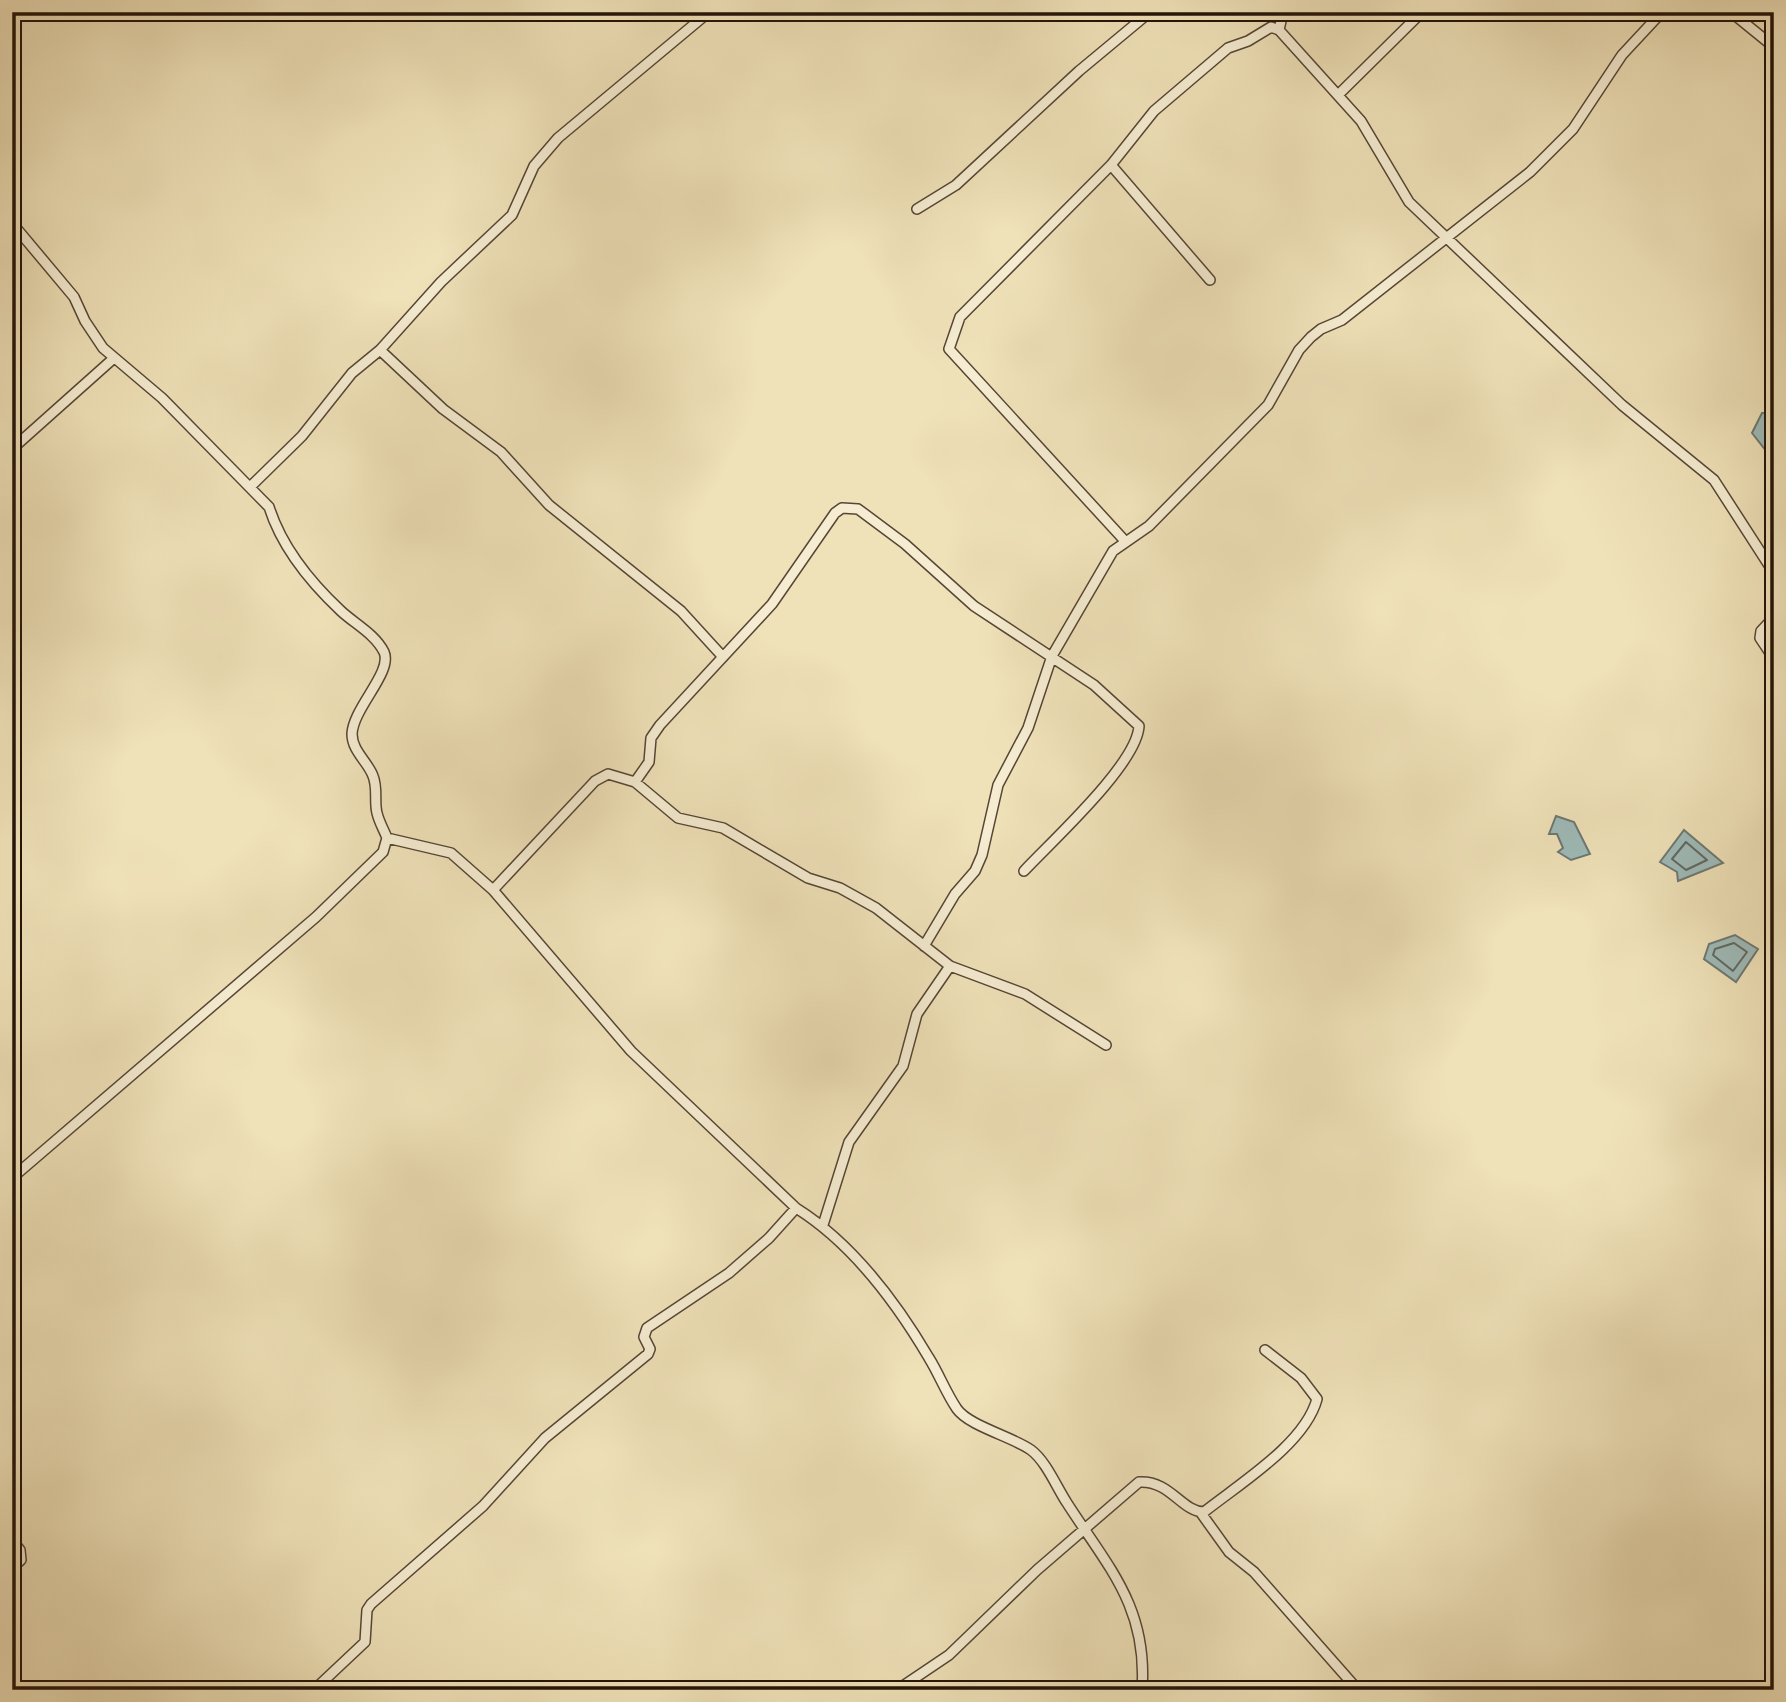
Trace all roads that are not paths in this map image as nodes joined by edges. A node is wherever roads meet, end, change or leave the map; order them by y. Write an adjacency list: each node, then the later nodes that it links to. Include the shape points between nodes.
1 (709, 12): 15 (street, via 558,138 534,166 512,215 441,282)
2 (1150, 12): 11 (street, via 956,185)
3 (1283, 12): 7 (street)
4 (1422, 12): 9 (street)
5 (1662, 12): 13 (street, via 1622,55 1573,129 1530,172)
6 (1731, 12): 8 (street)
7 (1279, 30): 9 (street); 10 (street, via 1271,27 1228,48 1154,111)
8 (1774, 47)
9 (1338, 95): 13 (street, via 1361,121 1409,202)
10 (1111, 165): 14 (street); 19 (street, via 960,317 949,349)
11 (917, 209)
12 (12, 223): 16 (street, via 74,297 95,339)
13 (1447, 236): 19 (street, via 1342,320 1311,337 1268,405 1149,526); 20 (street, via 1622,405 1714,480)
14 (1210, 280)
15 (380, 350): 18 (street, via 352,373 302,436); 23 (street, via 443,409 501,452 549,505 681,611)
16 (114, 358): 17 (street); 18 (street, via 162,398)
17 (12, 449)
18 (250, 487): 26 (street, via 270,507 277,531 304,572 385,653 385,668 361,706 352,734 355,748 375,780 376,812)
19 (1125, 541): 22 (street, via 1113,551)
20 (1774, 573)
21 (1774, 617): 24 (street, via 1760,638)
22 (1052, 656): 23 (street, via 974,606 858,509 842,508 772,604); 27 (street, via 1094,685 1139,726 1138,740 1109,780); 29 (street, via 1028,728 998,785 975,871 955,894)
23 (723, 657): 25 (street, via 651,738 649,762)
24 (1774, 659)
25 (635, 782): 28 (street, via 608,775 595,781); 29 (street, via 678,818 723,828 808,878 840,888 876,908)
26 (387, 838): 28 (street, via 452,853); 32 (street, via 383,852 316,917)
27 (1024, 871)
28 (493, 890): 33 (street, via 631,1051)
29 (924, 946): 30 (street)
30 (950, 966): 31 (street, via 1025,994); 34 (street, via 917,1014 903,1066 849,1142)
31 (1106, 1045)
32 (12, 1178)
33 (796, 1208): 34 (street); 42 (street, via 729,1273 647,1328 648,1354 545,1437 482,1506 371,1604 365,1642)
34 (823, 1225): 37 (street, via 872,1276 928,1356 959,1412 1033,1451)
35 (1265, 1350): 36 (street, via 1301,1378 1317,1399 1315,1406 1290,1442)
36 (1200, 1513): 37 (street, via 1170,1490 1150,1481 1139,1482); 45 (street, via 1229,1552 1254,1572)
37 (1083, 1528): 43 (street, via 949,1655); 44 (street, via 1107,1558 1128,1600 1144,1660)
38 (12, 1540): 39 (street, via 21,1560)
39 (12, 1567)
40 (12, 1681): 41 (street)
41 (20, 1690)
42 (314, 1690)
43 (897, 1690)
44 (1142, 1690)
45 (1358, 1690)

